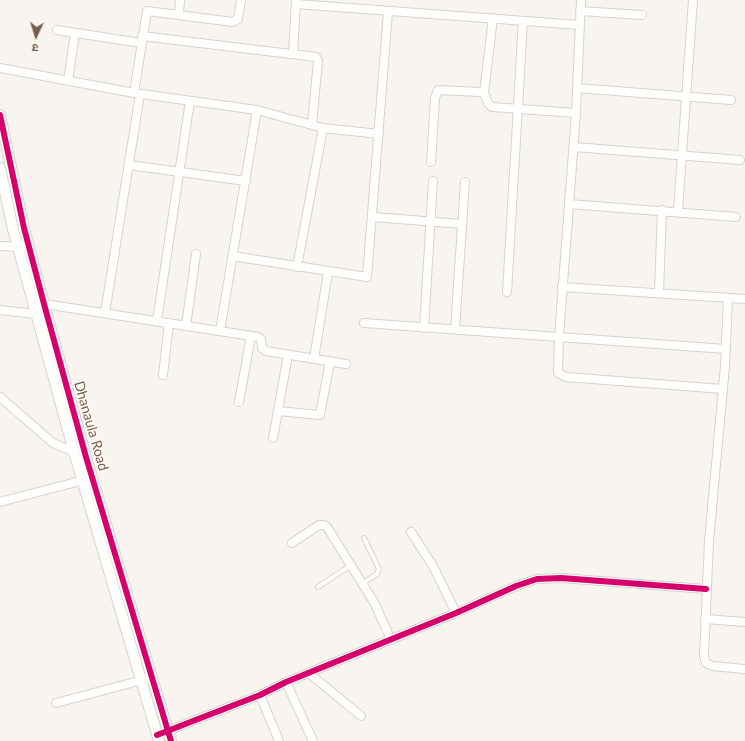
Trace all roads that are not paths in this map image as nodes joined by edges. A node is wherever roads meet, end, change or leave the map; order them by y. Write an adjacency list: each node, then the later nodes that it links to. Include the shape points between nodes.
1 (180, 0): 8 (street)
2 (241, 0): 8 (street, via 236,21)
3 (581, 0): 7 (street)
4 (693, 0): 22 (street)
5 (296, 2): 6 (street); 16 (street)
6 (388, 12): 10 (street); 31 (street)
7 (580, 12): 9 (street); 12 (street)
8 (178, 14): 15 (street, via 147,11)
9 (642, 15)
10 (493, 18): 11 (street); 21 (street)
11 (523, 21): 12 (street); 25 (street)
12 (579, 25): 19 (street)
13 (57, 30): 14 (street)
14 (75, 33): 15 (street); 18 (street)
15 (142, 39): 16 (street); 20 (street)
16 (293, 53): 29 (street, via 317,59)
17 (0, 68): 18 (street)
18 (68, 81): 20 (street)
19 (577, 88): 22 (street); 27 (street)
20 (137, 93): 24 (street); 36 (street)
21 (484, 93): 25 (street, via 490,106); 35 (street, via 438,90)
22 (686, 97): 23 (street); 33 (street)
23 (731, 100)
24 (190, 101): 26 (street); 38 (street)
25 (518, 109): 27 (street); 57 (street)
26 (257, 110): 29 (street); 39 (street)
27 (576, 113): 32 (street)
28 (0, 115): 50 (street, Dhanaula Road)
29 (312, 124): 30 (street)
30 (323, 128): 31 (street); 54 (street)
31 (379, 134): 46 (street)
32 (574, 147): 33 (street); 42 (street)
33 (682, 154): 34 (street); 44 (street)
34 (740, 160)
35 (431, 162)
36 (129, 165): 38 (street); 64 (street)
37 (0, 168): 51 (street, Dhanaula Road)
38 (180, 172): 39 (street); 66 (street)
39 (246, 181): 53 (street)
40 (433, 181): 47 (street)
41 (465, 182): 48 (street)
42 (569, 204): 43 (street); 56 (street)
43 (662, 210): 44 (street); 58 (street)
44 (678, 211): 45 (street)
45 (736, 217)
46 (373, 218): 47 (street); 55 (street, via 367,277)
47 (431, 222): 48 (street); 70 (street)
48 (462, 224): 71 (street)
49 (0, 246): 51 (street)
50 (29, 246): 51 (street); 62 (street, Dhanaula Road)
51 (18, 247): 61 (street, Dhanaula Road)
52 (196, 254): 69 (street)
53 (232, 256): 54 (street); 72 (street)
54 (297, 267): 55 (street)
55 (328, 272): 77 (street)
56 (562, 287): 58 (street); 74 (street)
57 (507, 292)
58 (659, 293): 59 (street)
59 (728, 298): 60 (street); 75 (street)
60 (745, 299)
61 (33, 302): 62 (street); 65 (street, Dhanaula Road)
62 (44, 304): 64 (street); 87 (street, Dhanaula Road)
63 (0, 310): 65 (street)
64 (105, 313): 66 (street)
65 (36, 314): 86 (street, Dhanaula Road)
66 (157, 321): 67 (street)
67 (169, 323): 69 (street); 80 (street)
68 (364, 323): 70 (street)
69 (186, 326): 72 (street)
70 (424, 328): 71 (street)
71 (455, 329): 74 (street)
72 (220, 331): 73 (street)
73 (251, 336): 76 (street, via 261,339 264,350); 83 (street)
74 (559, 336): 75 (street); 81 (street, via 558,368 562,376)
75 (726, 349): 81 (street)
76 (288, 355): 77 (street); 84 (street)
77 (314, 359): 78 (street)
78 (330, 362): 79 (street); 84 (street, via 320,415)
79 (346, 364)
80 (163, 375)
81 (723, 389): 96 (street)
82 (0, 397): 86 (street, via 49,440)
83 (239, 402)
84 (278, 411): 85 (street)
85 (273, 438)
86 (74, 452): 88 (street, Dhanaula Road)
87 (93, 478): 88 (street); 103 (street, Dhanaula Road)
88 (83, 481): 89 (street); 104 (street, Dhanaula Road)
89 (0, 502)
90 (411, 532): 97 (street, via 434,566)
91 (364, 538): 94 (lane, via 380,569)
92 (292, 543): 93 (street, via 318,525 324,525)
93 (351, 565): 94 (street); 95 (lane)
94 (363, 583): 100 (street)
95 (318, 587)
96 (706, 589): 97 (street, via 561,578 537,579); 98 (street)
97 (456, 613): 100 (street)
98 (705, 618): 99 (street); 101 (street, via 706,663 712,666)
99 (745, 622)
100 (391, 640): 102 (street)
101 (745, 669)
102 (310, 674): 105 (street); 108 (street)
103 (153, 677): 104 (street); 109 (street, Dhanaula Road)
104 (141, 680): 107 (street); 110 (street, Dhanaula Road)
105 (286, 682): 106 (street); 113 (street)
106 (260, 695): 109 (street); 112 (street)
107 (56, 703)
108 (361, 716)
109 (168, 730): 110 (street); 111 (street, Dhanaula Road)
110 (158, 738)
111 (171, 741)
112 (279, 741)
113 (313, 741)

